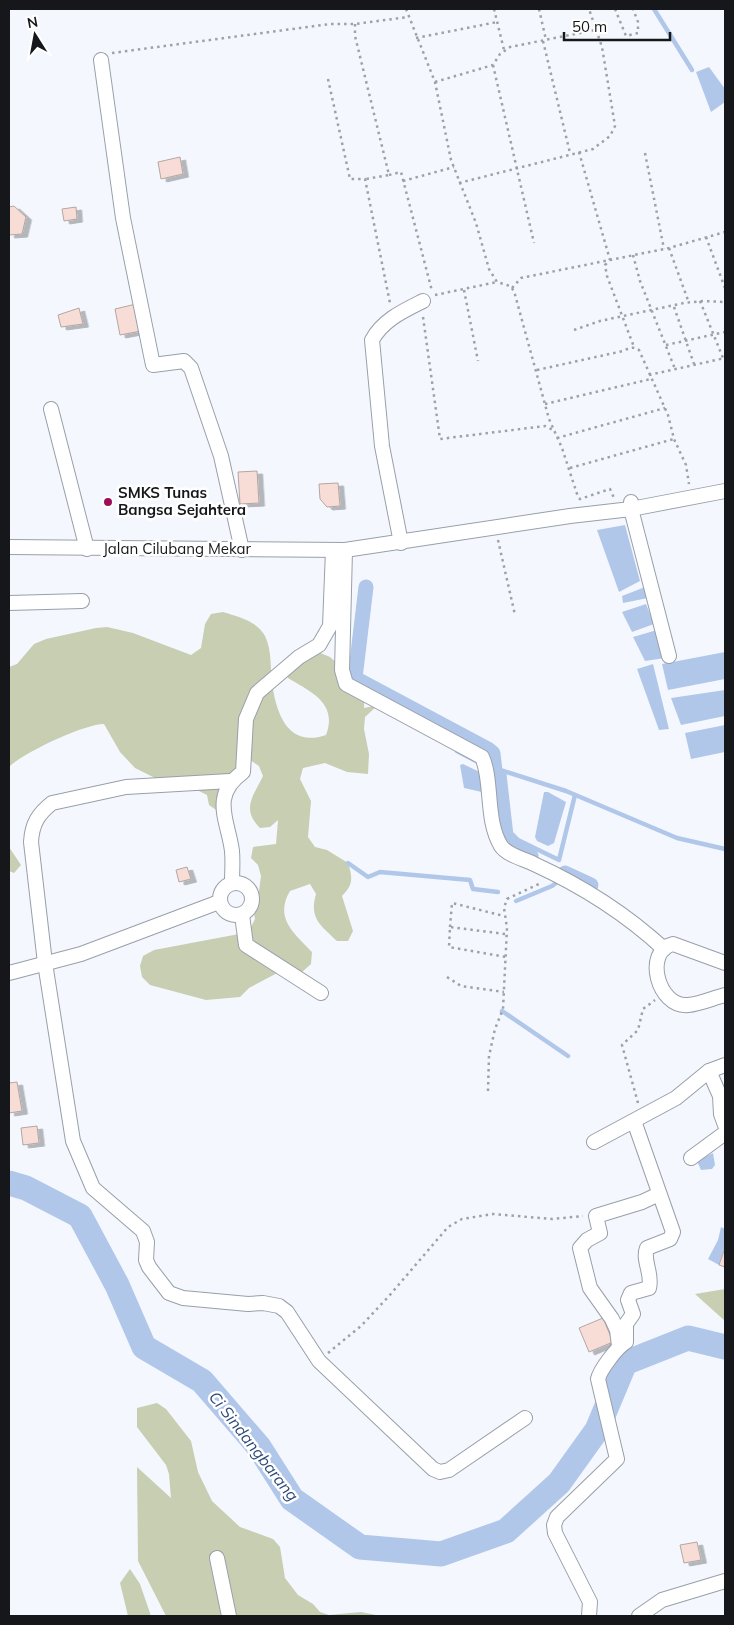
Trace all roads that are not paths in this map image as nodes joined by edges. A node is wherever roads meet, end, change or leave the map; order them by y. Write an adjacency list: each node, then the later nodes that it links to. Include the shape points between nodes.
1 (101, 60): 9 (street, via 123,218 153,365 184,361 191,368 221,456)
2 (423, 300): 6 (street, via 392,317 377,330 372,340 382,446)
3 (51, 410): 8 (street)
4 (725, 491): 5 (street, Jalan Cilubang Mekar)
5 (631, 506): 6 (street, Jalan Cilubang Mekar); 13 (street)
6 (401, 542): 10 (street, Jalan Cilubang Mekar)
7 (9, 547): 8 (street, Jalan Cilubang Mekar)
8 (87, 549): 9 (street, Jalan Cilubang Mekar)
9 (242, 550): 10 (street, Jalan Cilubang Mekar)
10 (339, 550): 14 (street, via 330,626 319,645 299,657 257,693 246,719 243,772); 18 (street, via 342,670 346,684 477,753 484,762 496,834 504,850 607,904 643,929)
11 (82, 601): 12 (street)
12 (9, 603)
13 (669, 656)
14 (230, 781): 15 (street, via 222,814 232,851); 19 (street, via 126,787 52,803 42,810 34,821 30,842)
15 (232, 883): 16 (street, via 222,890); 17 (street, via 244,885 252,895 251,907)
16 (219, 902): 17 (street, via 223,911 232,916); 19 (street, via 81,954)
17 (242, 915): 22 (street, via 246,944)
18 (664, 949): 20 (street, via 673,944); 23 (street, via 657,962 656,973 663,992 670,999 687,1006)
19 (45, 963): 21 (street); 33 (street, via 73,1141 93,1188 143,1231 149,1267 170,1293 183,1298 279,1306 287,1312 319,1360 433,1469 440,1472 449,1470)
20 (725, 963)
21 (9, 973)
22 (321, 993)
23 (725, 995)
24 (725, 1065): 25 (street)
25 (710, 1071): 26 (street, via 676,1098); 27 (street, via 720,1096)
26 (638, 1119): 29 (street); 31 (street)
27 (725, 1124)
28 (725, 1134): 30 (street)
29 (594, 1142)
30 (691, 1158)
31 (659, 1194): 32 (street, via 673,1232 670,1239 648,1248 645,1253 652,1279 650,1288 631,1294 628,1300 633,1314 626,1324 626,1342); 32 (street, via 596,1216 600,1233 582,1243 580,1248 590,1288 617,1330)
32 (619, 1346): 37 (street, via 600,1371 598,1379 617,1458 557,1517 554,1525 590,1602)
33 (525, 1418)
34 (217, 1558): 36 (street)
35 (725, 1581): 38 (street, via 662,1600)
36 (229, 1616)
37 (589, 1616)
38 (638, 1616)

